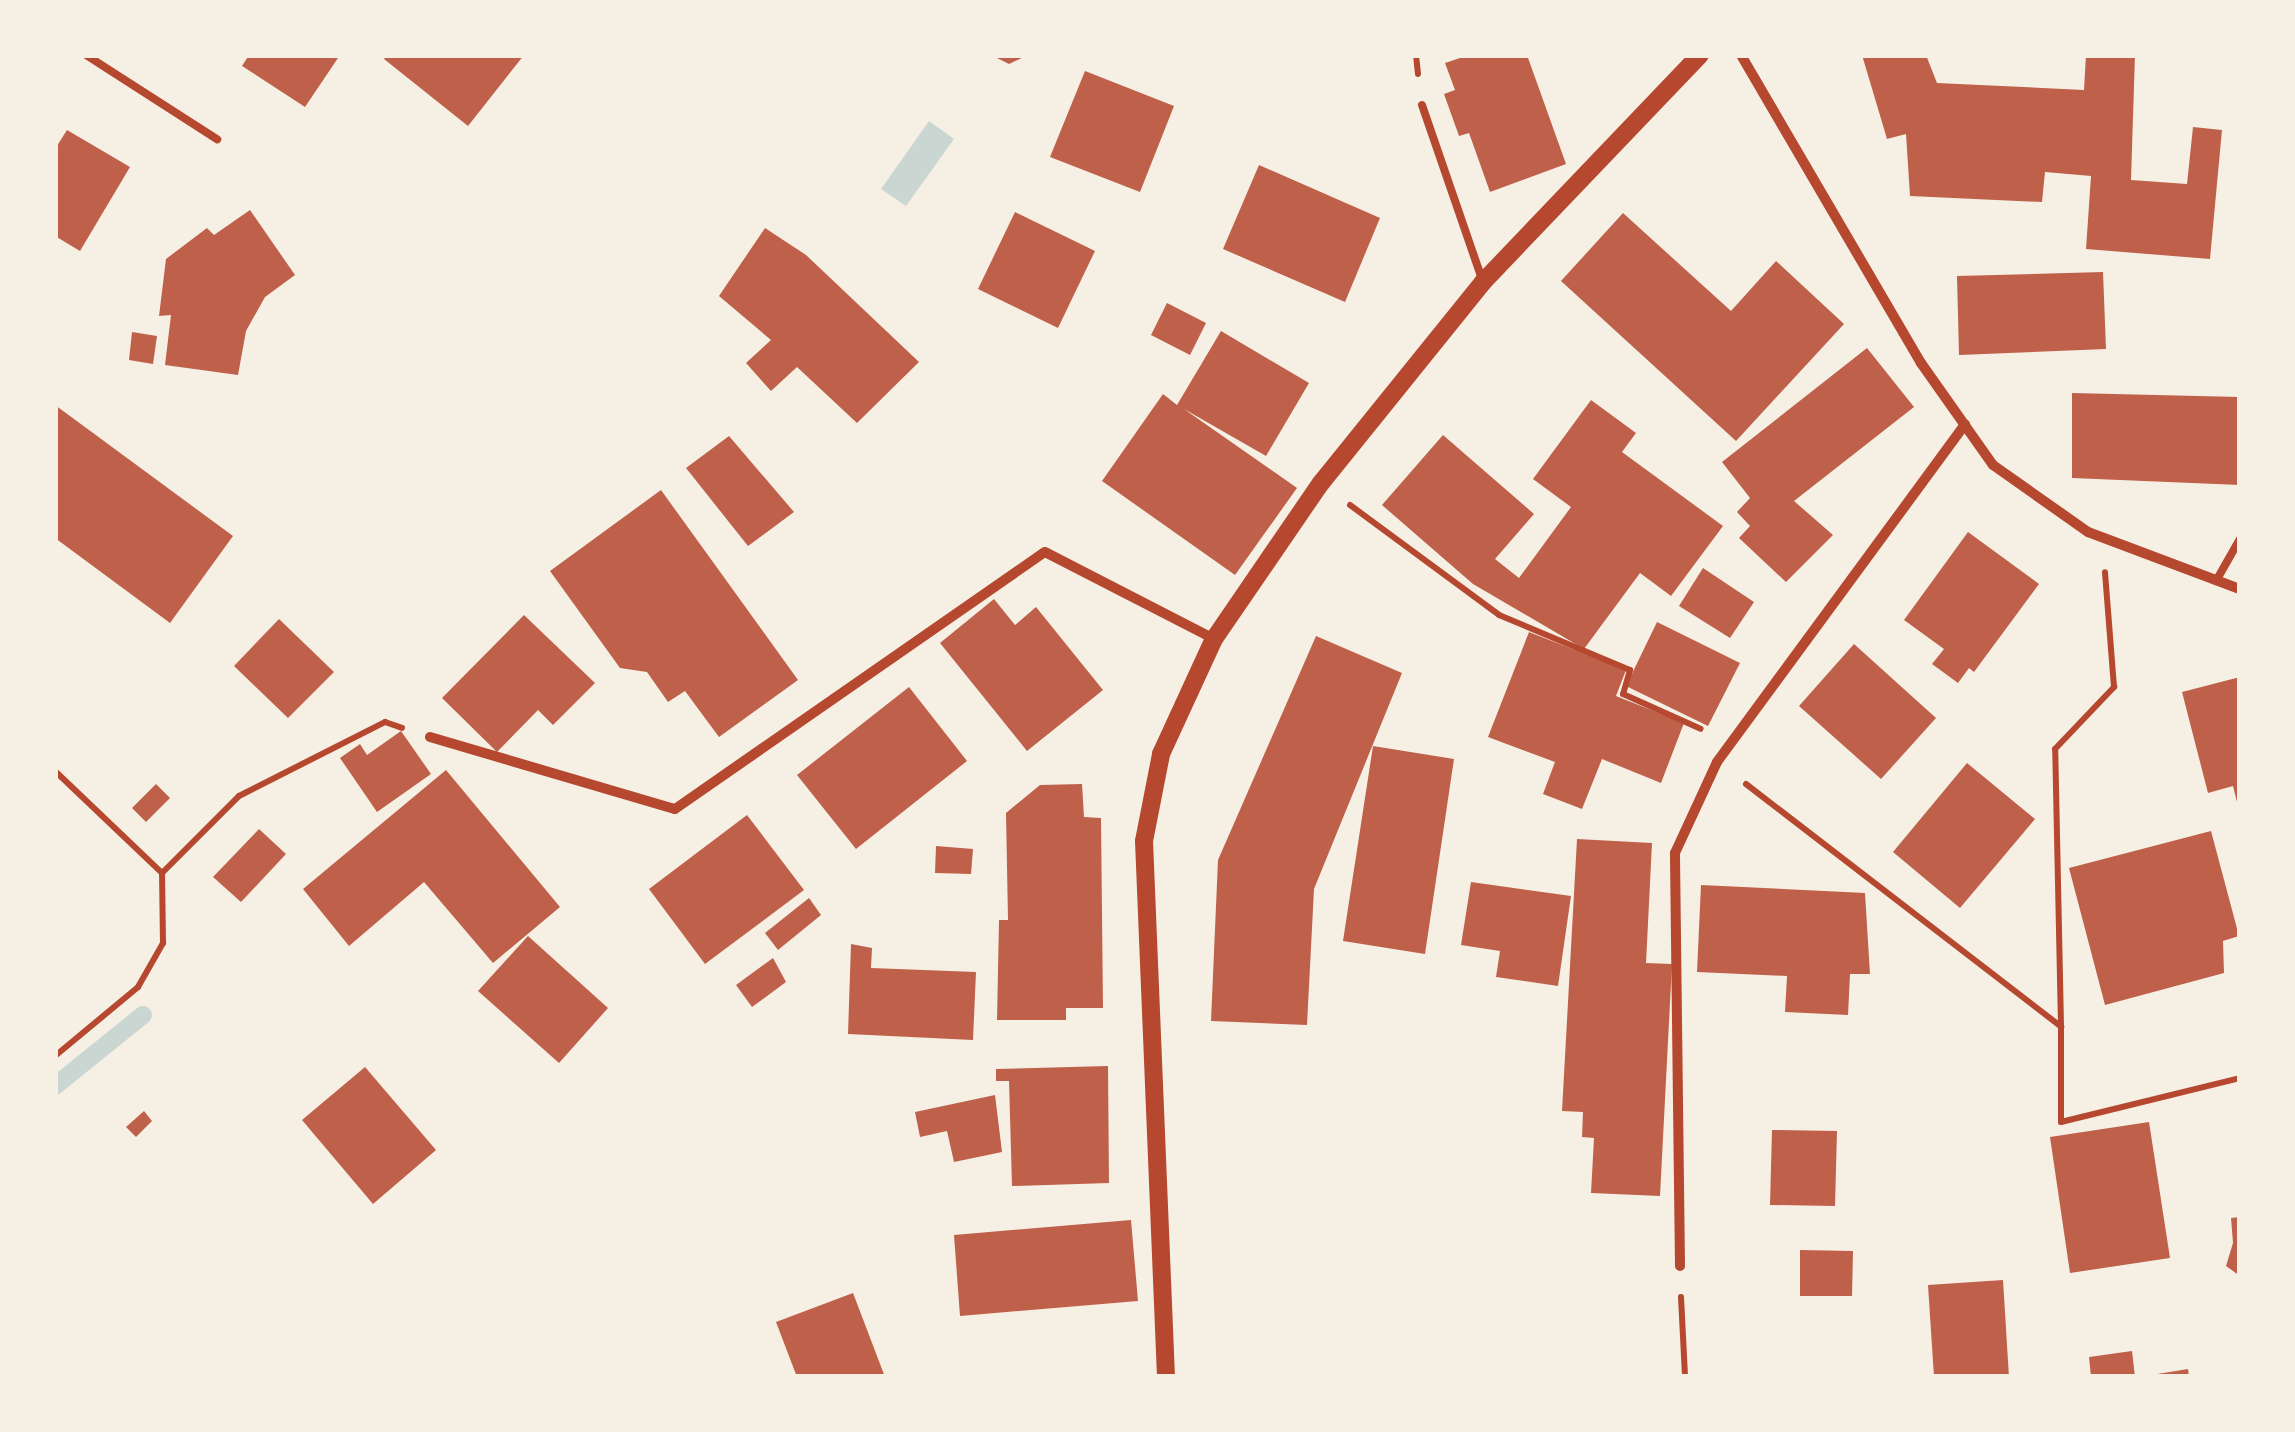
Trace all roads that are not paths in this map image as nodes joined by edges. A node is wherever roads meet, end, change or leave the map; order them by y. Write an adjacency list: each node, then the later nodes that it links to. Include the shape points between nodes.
1 (86, 55): 5 (lane)
2 (1700, 55): 6 (street)
3 (1741, 55): 7 (street, via 1921,364)
4 (1422, 105): 6 (lane)
5 (218, 139)
6 (1483, 282): 11 (street, via 1321,484)
7 (1965, 424): 9 (street, via 1993,464 2103,538); 13 (street, via 1717,762 1675,853)
8 (2240, 539): 9 (lane)
9 (2216, 582): 10 (street)
10 (2240, 588)
11 (1214, 639): 12 (street, via 1045,552 675,809); 14 (street, via 1161,754 1144,842)
12 (430, 737)
13 (1680, 1266)
14 (1166, 1377)

